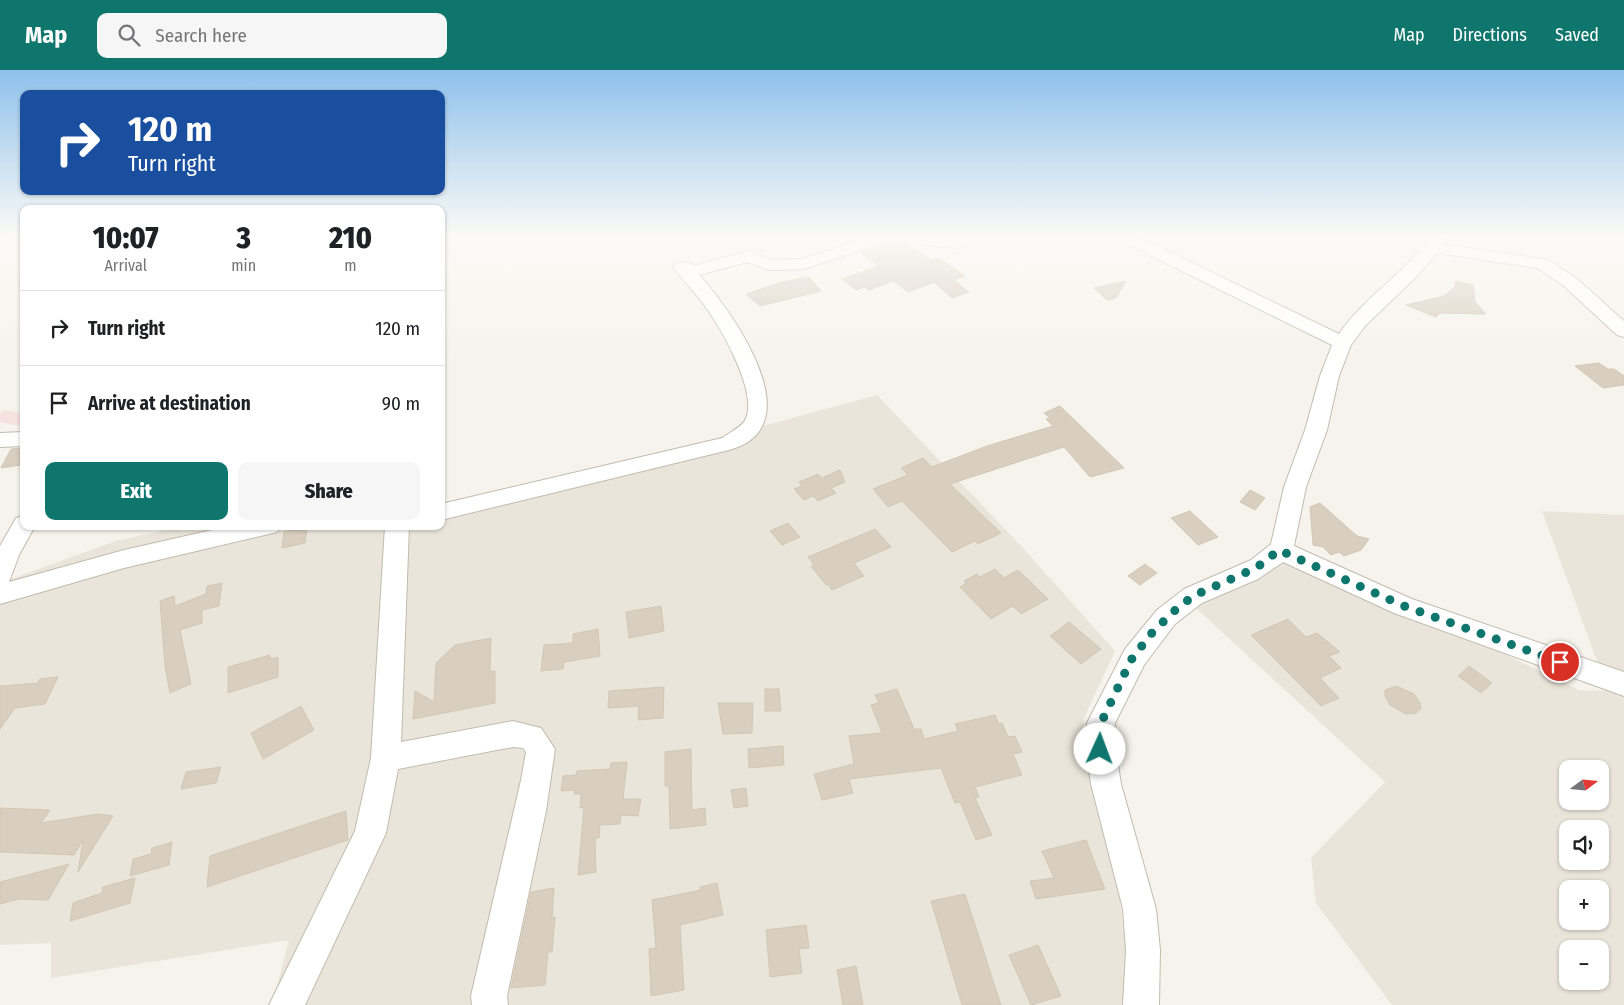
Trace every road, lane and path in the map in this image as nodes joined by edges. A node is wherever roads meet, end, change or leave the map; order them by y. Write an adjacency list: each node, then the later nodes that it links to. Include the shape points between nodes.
1 (693, 280): 9 (street, via 736,341 752,378 758,400 755,420 743,434 729,443)
2 (1214, 280): 6 (street)
3 (1403, 280): 6 (street)
4 (1566, 280): 5 (street)
5 (1624, 331)
6 (1343, 342): 13 (street, via 1325,386 1316,429 1293,492)
7 (20, 438): 8 (street)
8 (0, 440)
9 (445, 511)
10 (21, 530): 14 (street)
11 (251, 530): 15 (street, via 124,559)
12 (397, 530): 17 (street)
13 (1279, 550): 16 (street, via 1404,606); 20 (street, via 1256,568 1193,596 1173,612 1131,660 1101,723 1100,749 1137,899 1144,963)
14 (0, 576)
15 (0, 594)
16 (1624, 684)
17 (386, 758): 18 (street, via 370,833); 19 (street, via 513,734 531,737 541,749 537,782 501,935)
18 (287, 1005)
19 (490, 1005)
20 (1140, 1005)

